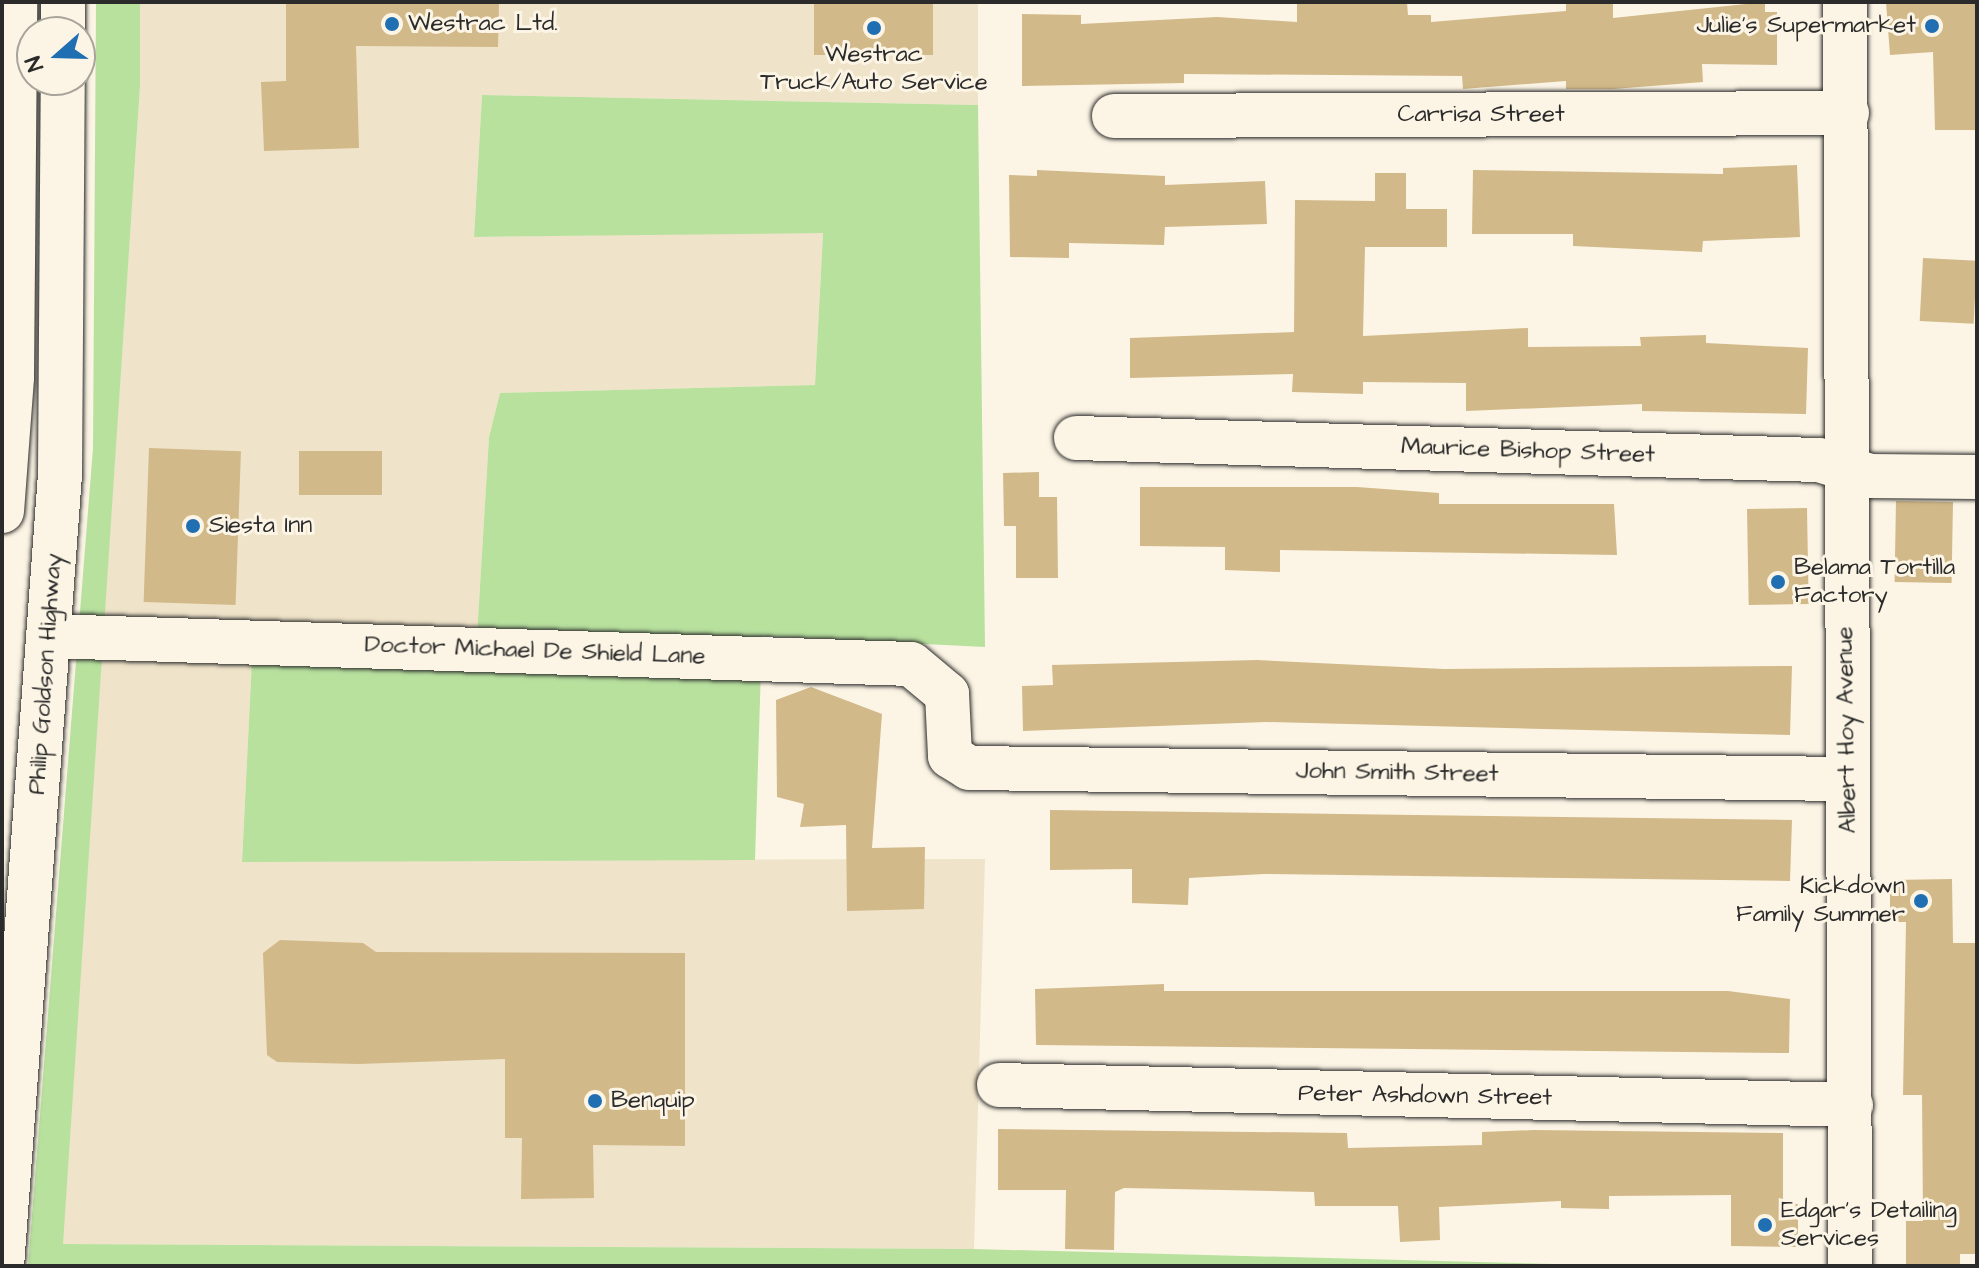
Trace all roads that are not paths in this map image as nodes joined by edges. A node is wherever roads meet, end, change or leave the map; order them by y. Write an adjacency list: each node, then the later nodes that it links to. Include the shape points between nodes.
1 (15, 2): 9 (main road, via 12,377)
2 (1845, 2): 4 (main road, Albert Hoy Avenue)
3 (63, 96): 10 (main road, Philip Goldson Highway, via 60,475)
4 (1847, 113): 5 (main road, Carrisa Street); 7 (main road, Albert Hoy Avenue)
5 (1114, 116)
6 (1076, 438): 7 (main road, Maurice Bishop Street, via 1819,460)
7 (1845, 468): 8 (main road, Maurice Bishop Street, via 1870,476); 12 (main road, Albert Hoy Avenue)
8 (1977, 477)
9 (2, 511)
10 (49, 636): 11 (main road, Doctor Michael De Shield Lane, via 911,664 947,694); 15 (main road, Philip Goldson Highway)
11 (950, 756): 12 (main road, John Smith Street, via 969,768)
12 (1847, 779): 14 (main road, Albert Hoy Avenue)
13 (999, 1085): 14 (main road, Peter Ashdown Street)
14 (1851, 1105): 16 (main road, Albert Hoy Avenue)
15 (2, 1266)
16 (1850, 1266)

